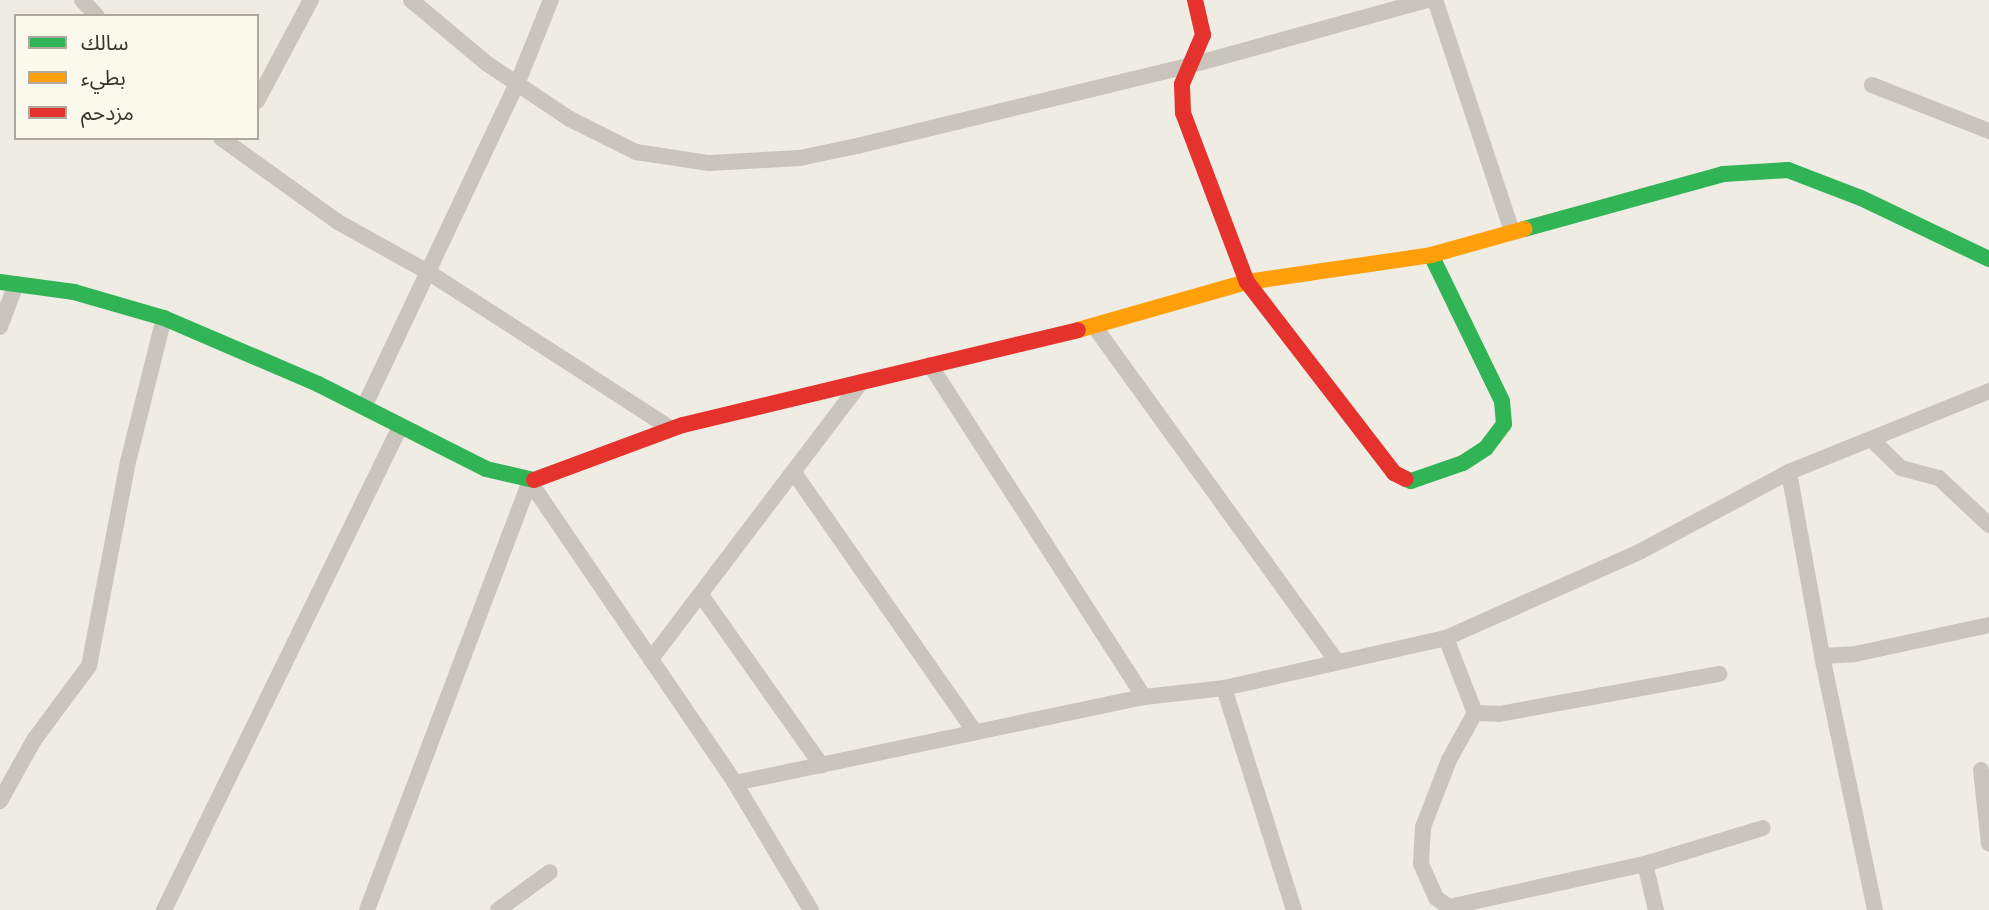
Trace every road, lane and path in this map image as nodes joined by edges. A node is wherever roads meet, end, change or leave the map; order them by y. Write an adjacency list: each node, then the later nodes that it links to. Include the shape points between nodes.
1 (82, 0): 8 (street)
2 (311, 0): 12 (street)
3 (411, 0): 10 (street)
4 (551, 0): 10 (street)
5 (1195, 0): 9 (street, via 1203,35)
6 (1427, 0): 9 (street)
7 (1435, 0): 15 (street)
8 (95, 14)
9 (1188, 66): 10 (street, via 857,146 755,163 683,161 636,152 570,119); 19 (street, via 1182,84 1184,113)
10 (517, 84): 18 (street)
11 (1872, 85): 13 (street)
12 (259, 97)
13 (1989, 131)
14 (230, 141): 18 (street, via 338,222)
15 (1512, 231): 16 (street); 17 (street, via 1723,174 1788,170 1861,198)
16 (1431, 255): 19 (street); 19 (street, via 1502,401 1504,424 1486,448 1463,463 1411,481 1394,473)
17 (1989, 260)
18 (428, 272): 27 (street); 29 (street)
19 (1247, 282): 22 (street)
20 (8, 283): 21 (street, via 74,292); 23 (street)
21 (164, 318): 27 (street); 49 (street, via 128,462 89,666 34,740)
22 (1094, 326): 24 (street); 40 (street)
23 (0, 327)
24 (930, 365): 25 (street); 43 (street)
25 (858, 386): 29 (street); 32 (street)
26 (1989, 391): 30 (street)
27 (364, 407): 28 (street)
28 (400, 427): 33 (street, via 486,469); 54 (street)
29 (670, 428): 33 (street)
30 (1871, 439): 31 (street); 34 (street, via 1901,468 1939,478)
31 (1789, 471): 37 (street, via 1641,551); 38 (street)
32 (795, 474): 35 (street); 45 (street)
33 (530, 482): 39 (street); 55 (street)
34 (1989, 525)
35 (701, 595): 39 (street); 46 (street)
36 (1989, 625): 38 (street, via 1855,654)
37 (1446, 638): 40 (street); 44 (street)
38 (1822, 656): 60 (street)
39 (651, 659): 48 (street)
40 (1337, 662): 42 (street)
41 (1719, 674): 44 (street, via 1499,714)
42 (1224, 688): 43 (street); 58 (street)
43 (1144, 697): 45 (street)
44 (1475, 713): 52 (street, via 1448,760 1423,827 1421,864 1436,898 1449,908 1482,903)
45 (975, 732): 46 (street)
46 (822, 766): 48 (street)
47 (1980, 770): 51 (street)
48 (735, 783): 57 (street)
49 (0, 802)
50 (1763, 828): 52 (street)
51 (1989, 844)
52 (1645, 864): 59 (street)
53 (550, 873): 56 (street)
54 (164, 910)
55 (367, 910)
56 (498, 910)
57 (811, 910)
58 (1294, 910)
59 (1656, 910)
60 (1874, 910)

